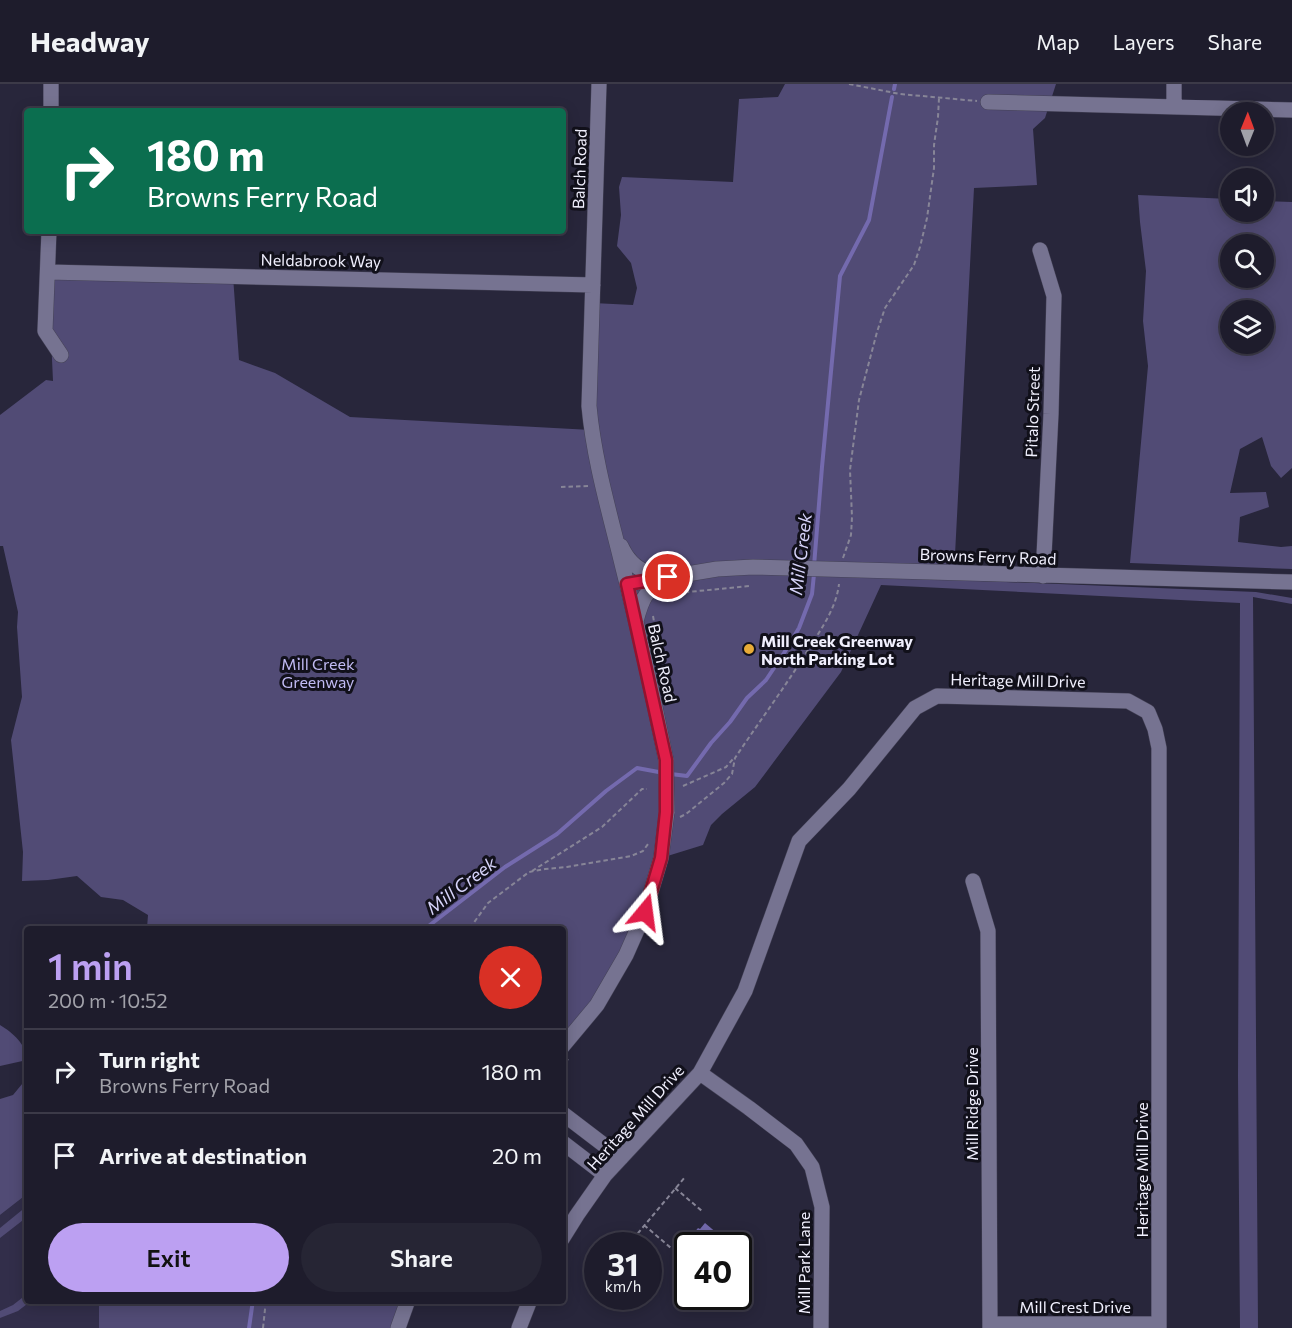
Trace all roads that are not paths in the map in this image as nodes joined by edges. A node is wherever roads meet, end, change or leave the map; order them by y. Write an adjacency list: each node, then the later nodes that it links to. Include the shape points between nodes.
1 (51, 84): 6 (street)
2 (599, 84): 11 (street, Balch Road)
3 (1174, 84): 5 (street)
4 (988, 102): 5 (street)
5 (1174, 106): 7 (street)
6 (51, 108)
7 (1292, 110)
8 (49, 234): 10 (street)
9 (1040, 250): 15 (street, Pitalo Street, via 1054,296)
10 (48, 272): 11 (street, Neldabrook Way); 12 (street, via 45,331)
11 (593, 285): 13 (street, Balch Road, via 591,430)
12 (61, 355)
13 (615, 535): 14 (street, Browns Ferry Road, via 626,557 647,572); 17 (street, Balch Road)
14 (684, 575): 15 (street, Browns Ferry Road, via 753,567); 17 (street, Browns Ferry Road); 18 (street, Browns Ferry Road, via 646,593)
15 (1043, 576): 16 (street, Browns Ferry Road)
16 (1292, 582)
17 (627, 584): 18 (street, Balch Road)
18 (636, 624): 20 (street, Balch Road, bridge, via 666,760 672,815 645,912 626,955 597,1005)
19 (973, 881): 29 (street, Mill Ridge Drive, via 988,931)
20 (566, 1042)
21 (700, 1073): 24 (street, Heritage Mill Drive); 30 (street, Heritage Mill Drive, via 745,991 799,841 849,789 915,708 937,696 1128,701 1148,712 1159,748); 33 (street, Mill Park Lane, via 796,1144 812,1167 822,1208)
22 (566, 1116): 24 (street)
23 (566, 1145): 25 (street)
24 (621, 1158): 25 (street, Heritage Mill Drive)
25 (604, 1175): 26 (street, Heritage Mill Drive)
26 (566, 1233)
27 (407, 1304): 31 (street)
28 (528, 1304): 32 (street)
29 (990, 1326): 30 (street, Mill Crest Drive)
30 (1160, 1326)
31 (398, 1328)
32 (519, 1328)
33 (821, 1328)

